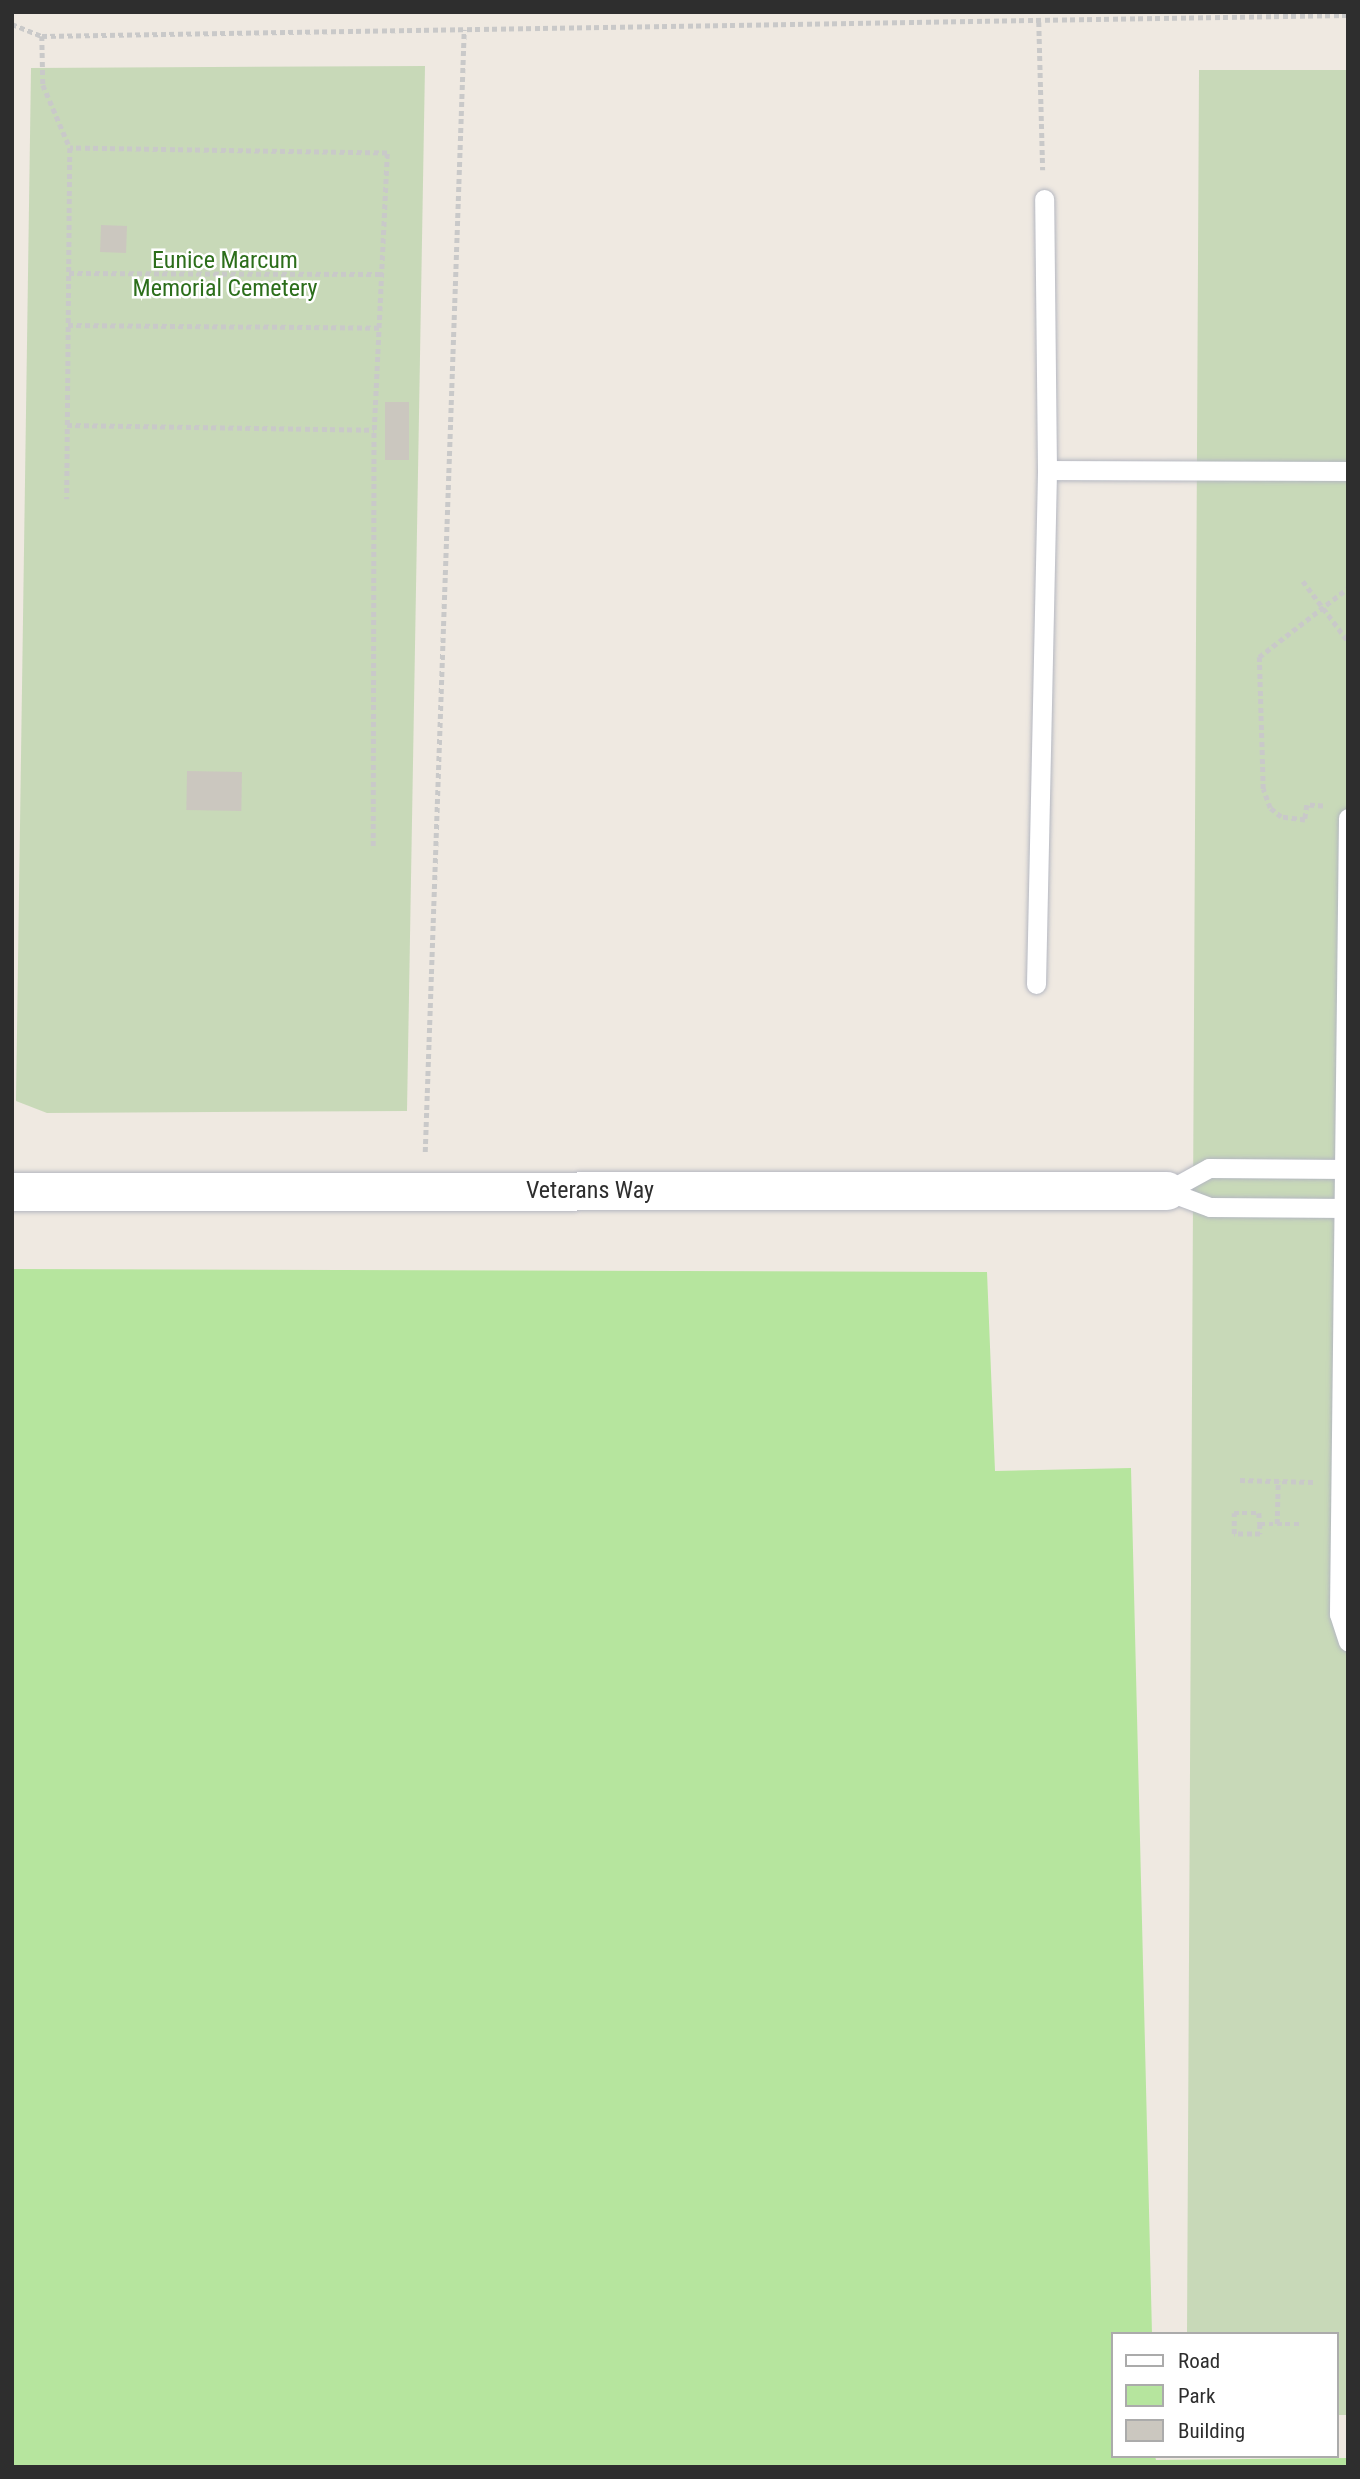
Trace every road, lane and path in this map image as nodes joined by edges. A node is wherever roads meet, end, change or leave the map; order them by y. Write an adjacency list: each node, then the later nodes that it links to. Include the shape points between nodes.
1 (1348, 15): 2 (path)
2 (1039, 22): 4 (path); 7 (path)
3 (12, 24): 5 (path)
4 (464, 30): 5 (path); 25 (path)
5 (42, 36): 6 (path, via 43,85)
6 (70, 148): 8 (path); 9 (path, via 387,153)
7 (1044, 199): 14 (lane)
8 (69, 273): 9 (path); 10 (path)
9 (384, 274): 11 (path)
10 (68, 325): 11 (path); 12 (path)
11 (382, 328): 13 (path)
12 (67, 425): 13 (path); 16 (path)
13 (374, 430): 22 (path)
14 (1047, 470): 15 (lane); 23 (lane)
15 (1348, 471)
16 (66, 499)
17 (1303, 581): 19 (path)
18 (1348, 588): 19 (path)
19 (1322, 607): 20 (path); 21 (path, via 1259,657 1263,789 1270,808 1281,817 1305,820 1307,805)
20 (1348, 641)
21 (1341, 812): 24 (lane)
22 (373, 846)
23 (1036, 984)
24 (1346, 1169): 26 (lane, Veterans Way, via 1209,1168); 28 (lane)
25 (423, 1191): 26 (street, Veterans Way); 27 (street, Veterans Way)
26 (1167, 1191): 28 (lane, Veterans Way, via 1210,1207)
27 (12, 1192)
28 (1346, 1208): 31 (lane)
29 (1240, 1480): 30 (path)
30 (1278, 1481): 31 (path); 33 (path)
31 (1341, 1482): 35 (lane, via 1339,1614)
32 (1260, 1524): 32 (path, via 1259,1513 1234,1513 1234,1534 1260,1534); 33 (path)
33 (1278, 1524): 34 (path)
34 (1301, 1524)
35 (1348, 1642)

